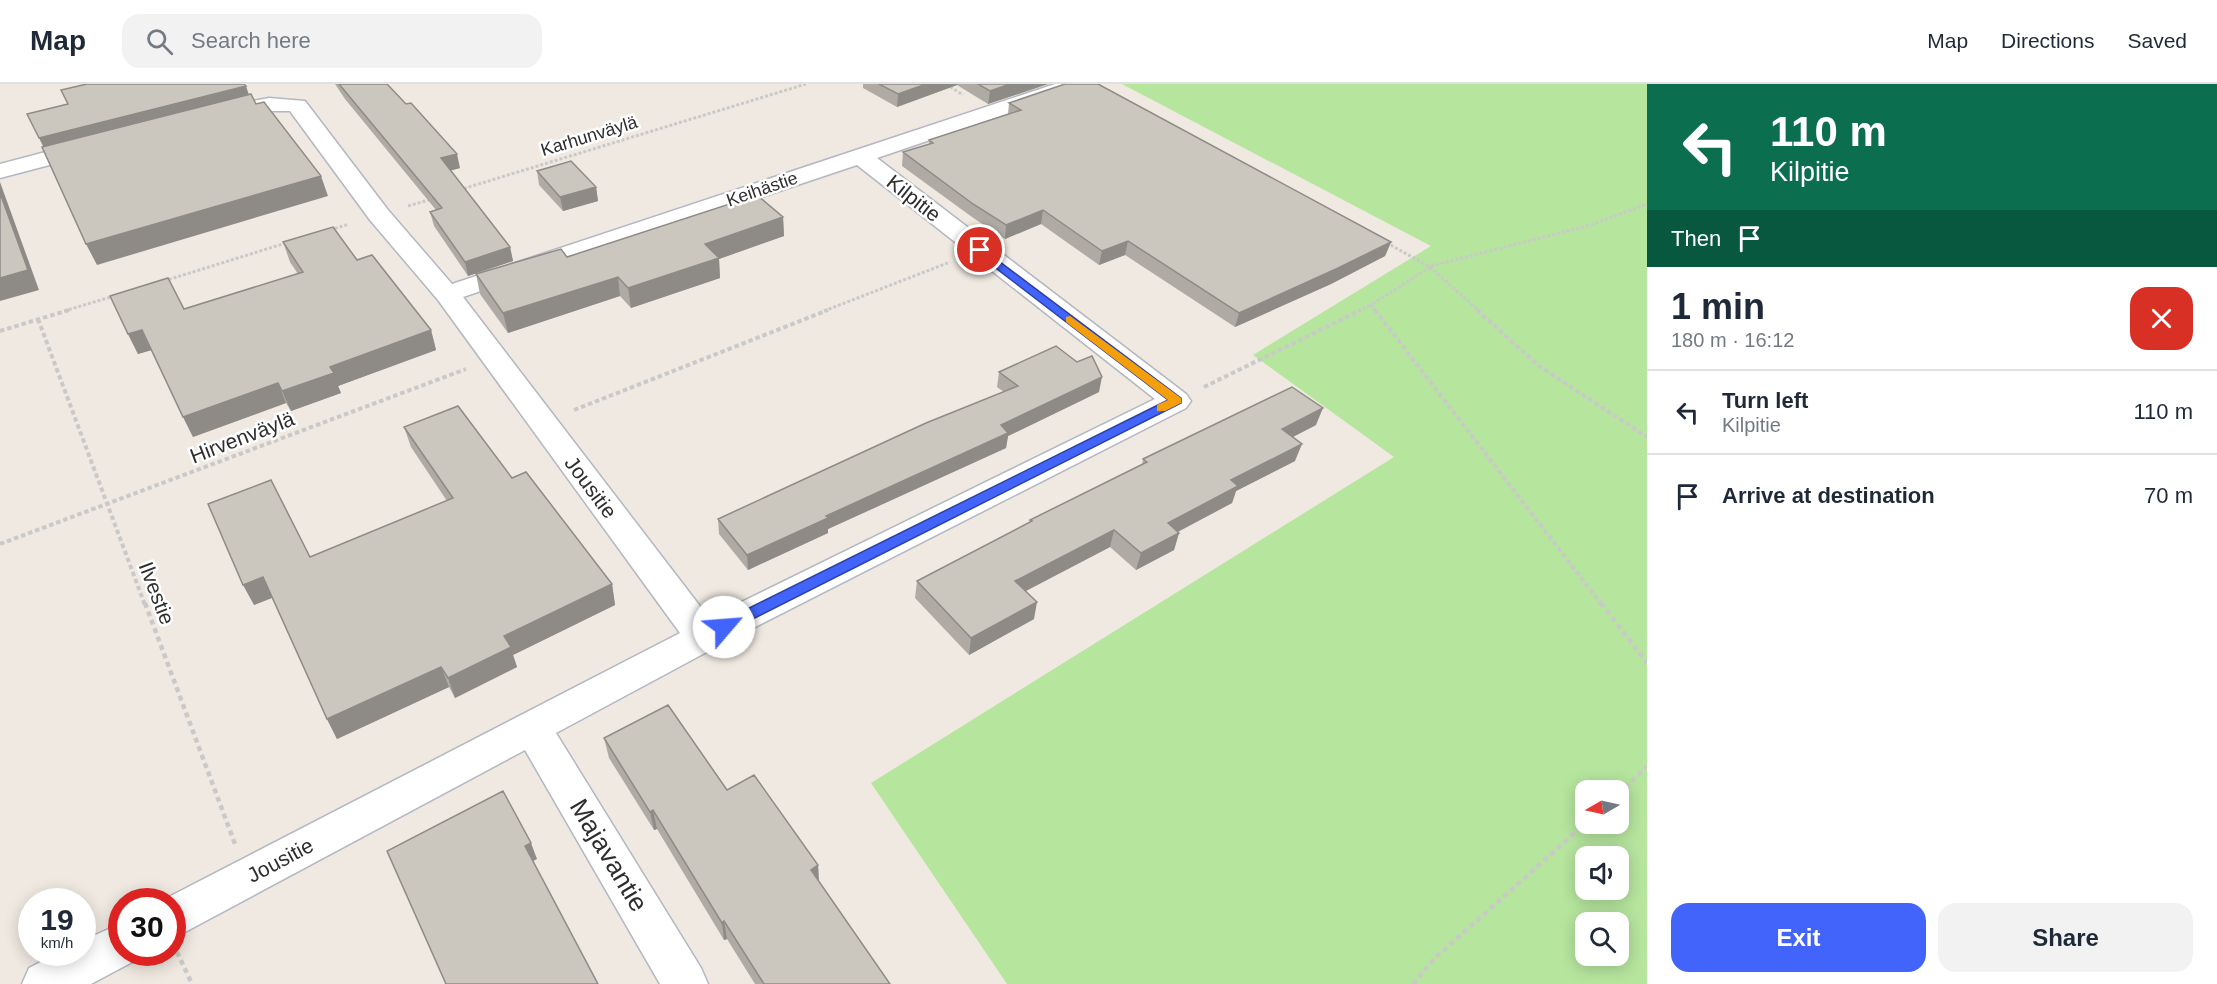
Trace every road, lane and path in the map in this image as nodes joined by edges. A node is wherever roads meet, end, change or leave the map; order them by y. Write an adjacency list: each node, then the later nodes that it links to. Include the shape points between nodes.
1 (806, 84): 7 (path, Karhunväylä)
2 (1076, 84): 5 (street, Keihästie)
3 (190, 122): 10 (street, Jousitie, via 258,104 278,102 297,106)
4 (123, 139): 6 (street)
5 (860, 156): 14 (street, Kilpitie); 17 (street, Keihästie)
6 (0, 171)
7 (458, 191)
8 (435, 198): 10 (path)
9 (1647, 204): 15 (path, via 1591,225)
10 (379, 215): 11 (path); 17 (street, Jousitie)
11 (322, 232)
12 (1378, 238): 15 (path)
13 (288, 243): 16 (path)
14 (980, 250): 23 (street, Kilpitie); 24 (path)
15 (1430, 267): 19 (path); 25 (path, via 1539,366)
16 (163, 281)
17 (447, 294): 22 (street, Jousitie)
18 (118, 295): 20 (path)
19 (1371, 305): 23 (path); 29 (path)
20 (38, 320): 21 (path); 26 (path, Ilvestie)
21 (0, 331)
22 (495, 358): 24 (street, Jousitie); 26 (path, Hirvenväylä)
23 (1176, 400): 28 (street)
24 (543, 423): 28 (street, Jousitie)
25 (1647, 436)
26 (107, 504): 27 (path, Hirvenväylä); 34 (path, Ilvestie)
27 (0, 544)
28 (703, 637): 30 (street, Jousitie)
29 (1647, 663)
30 (532, 727): 34 (street, Jousitie); 40 (street, Majavantie)
31 (1647, 767): 32 (path)
32 (1629, 783)
33 (1575, 833): 41 (path, via 1435,958)
34 (247, 877): 35 (street, Jousitie)
35 (186, 910)
36 (108, 951): 38 (street)
37 (183, 966): 39 (path)
38 (45, 984)
39 (192, 984)
40 (685, 984)
41 (1413, 984)

